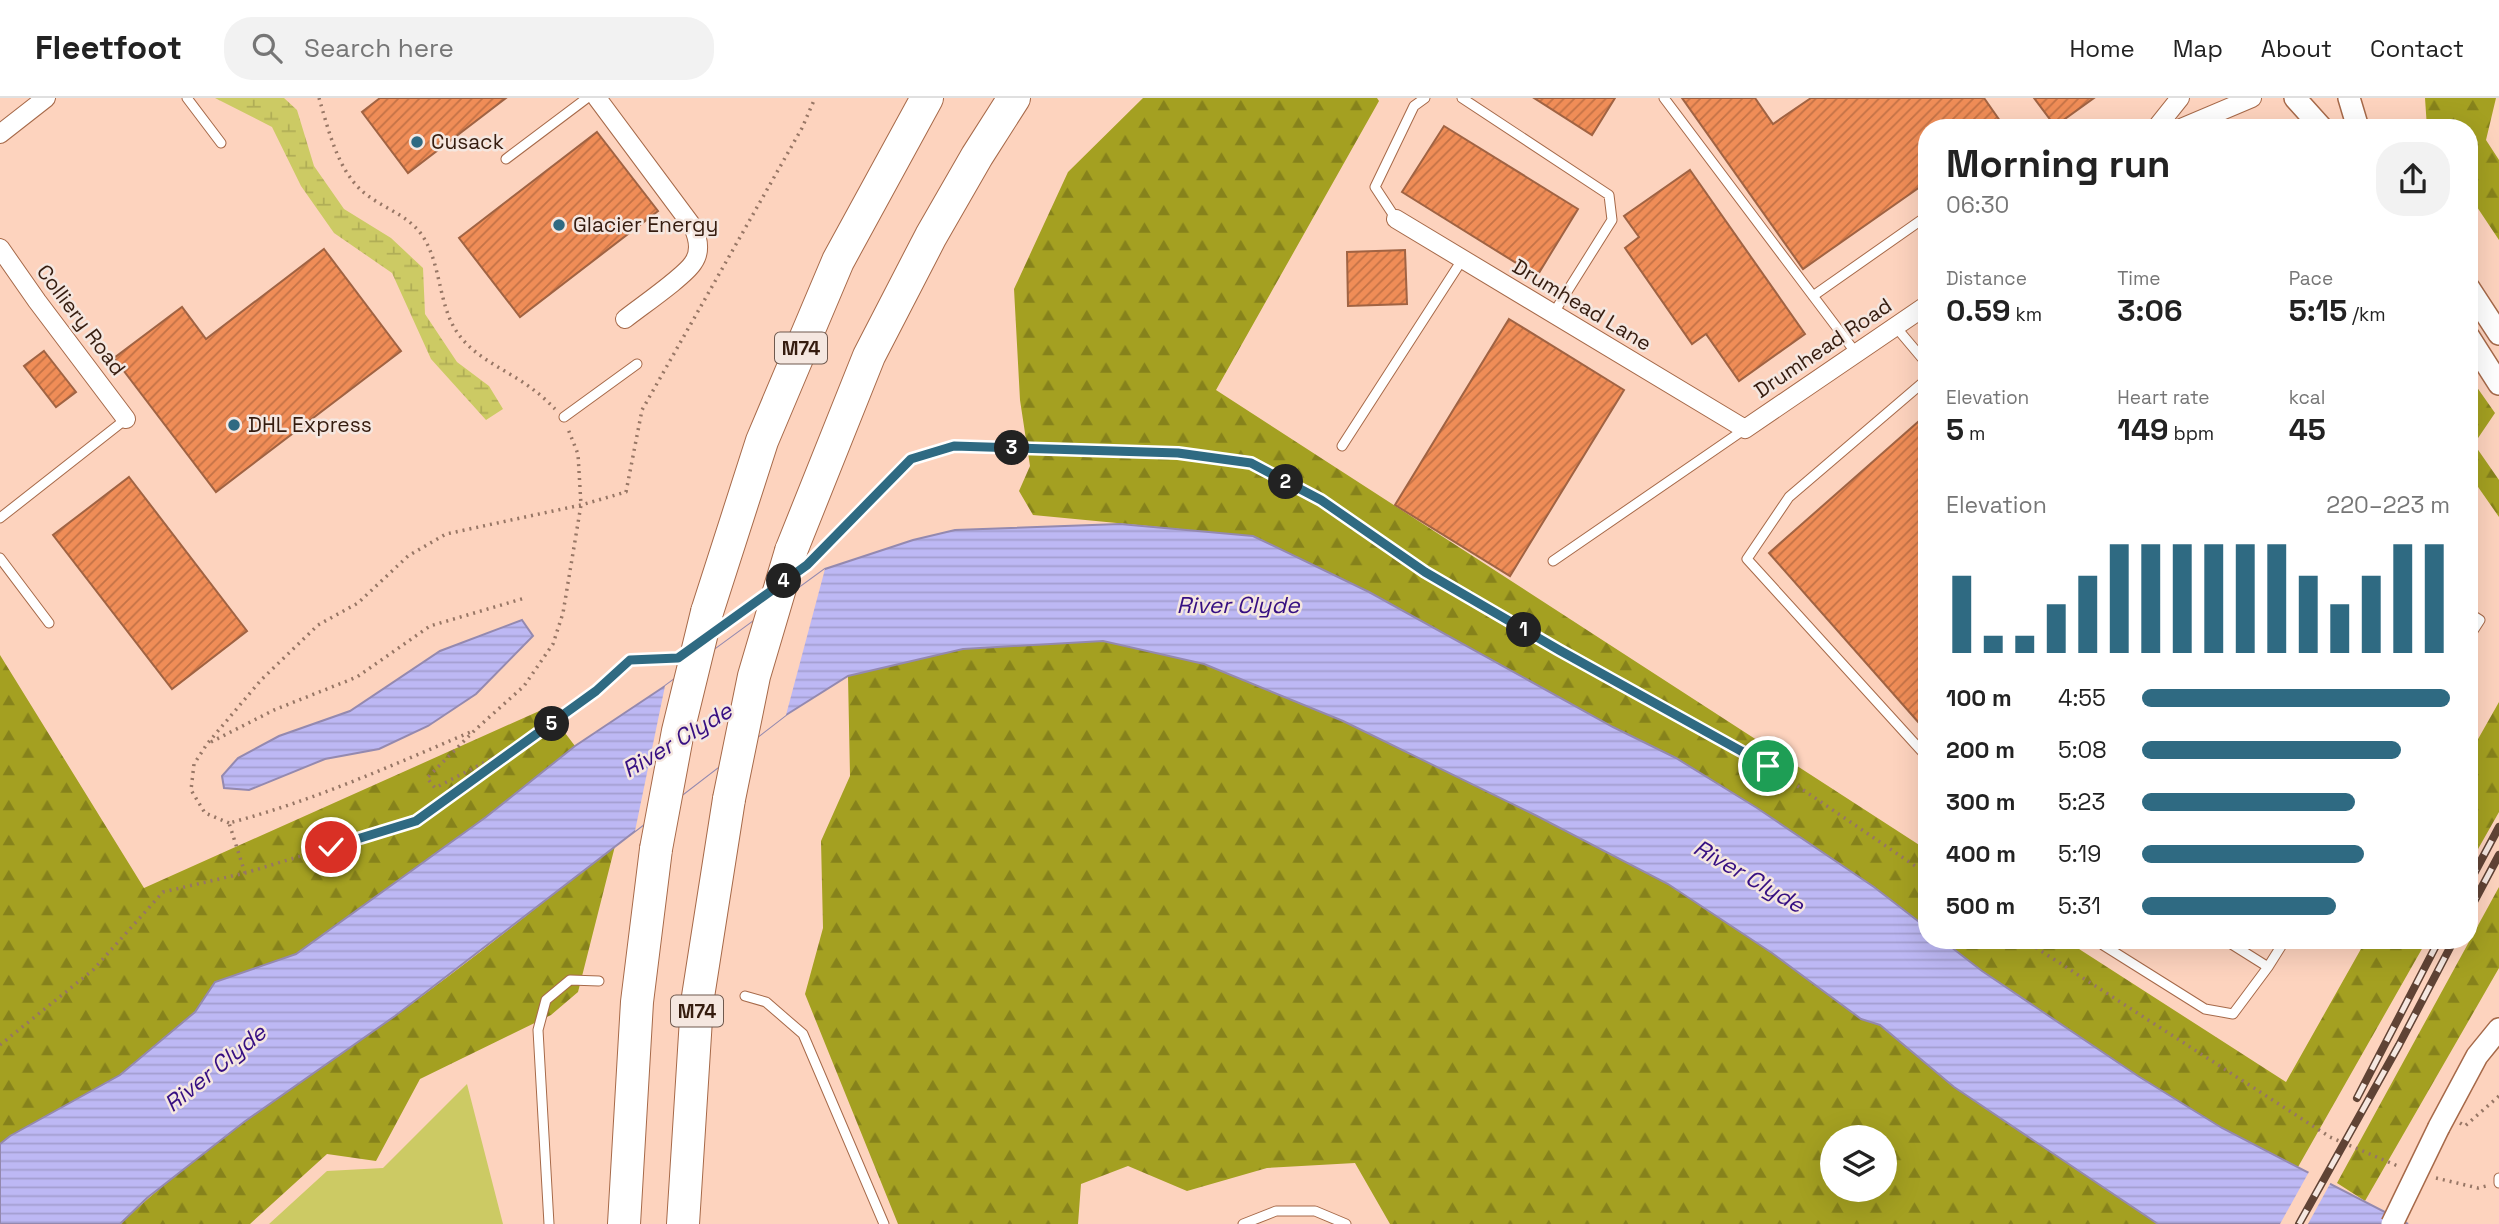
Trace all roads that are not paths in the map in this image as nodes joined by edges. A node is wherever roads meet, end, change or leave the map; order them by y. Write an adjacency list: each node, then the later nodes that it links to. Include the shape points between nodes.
1 (187, 98): 21 (lane)
2 (587, 98): 23 (lane)
3 (597, 98): 33 (street, via 697,236 693,263)
4 (907, 98): 28 (highway, M74)
5 (927, 98): 28 (highway, M74)
6 (1014, 98): 22 (highway, M74)
7 (1026, 98): 22 (highway, M74)
8 (1425, 98): 24 (lane, via 1414,106 1375,187)
9 (1462, 98): 32 (lane, via 1609,195 1612,220)
10 (1664, 98): 29 (lane)
11 (2180, 98): 16 (street)
12 (2252, 98): 17 (street)
13 (2295, 98): 18 (street)
14 (2349, 98): 19 (street)
15 (40, 100): 20 (street)
16 (2163, 119)
17 (2202, 119)
18 (2314, 119)
19 (2355, 119)
20 (0, 134)
21 (221, 143)
22 (977, 156): 60 (highway, M74, bridge, via 869,356 804,553 754,677 729,799 697,1003)
23 (506, 159)
24 (1396, 219): 27 (street, Drumhead Lane)
25 (1918, 222): 29 (lane)
26 (0, 248): 43 (street, Colliery Road)
27 (1462, 260): 32 (street, Drumhead Lane); 45 (lane)
28 (838, 261): 59 (highway, M74, bridge, via 762,441 678,731 656,849 637,1002)
29 (1813, 296): 37 (lane)
30 (2478, 302): 35 (street)
31 (1918, 311): 34 (street, Drumhead Road)
32 (1553, 314): 44 (street, Drumhead Lane)
33 (625, 319)
34 (1895, 326): 37 (street, Drumhead Road); 38 (lane)
35 (2499, 334)
36 (2478, 351): 40 (street)
37 (1856, 353): 44 (street, Drumhead Road)
38 (1918, 353)
39 (637, 364): 42 (lane)
40 (2499, 384)
41 (1918, 387): 50 (lane, via 1789,497 1747,559)
42 (564, 417)
43 (126, 419): 46 (lane)
44 (1745, 429): 48 (lane)
45 (1342, 446)
46 (0, 518)
47 (0, 558): 49 (lane)
48 (1553, 561)
49 (49, 623)
50 (1918, 747)
51 (2109, 949): 54 (lane, via 2205,1009 2233,1014)
52 (2239, 949): 54 (lane)
53 (2279, 949): 54 (lane)
54 (2268, 967)
55 (599, 981): 58 (lane, via 570,981 547,1000 538,1030)
56 (745, 996): 61 (lane, via 766,1002 803,1034)
57 (2499, 1029): 64 (street, bridge, via 2477,1056)
58 (549, 1224)
59 (624, 1224)
60 (683, 1224)
61 (884, 1224)
62 (1243, 1224): 63 (lane, via 1276,1211 1315,1211)
63 (1346, 1224)
64 (2392, 1224)

